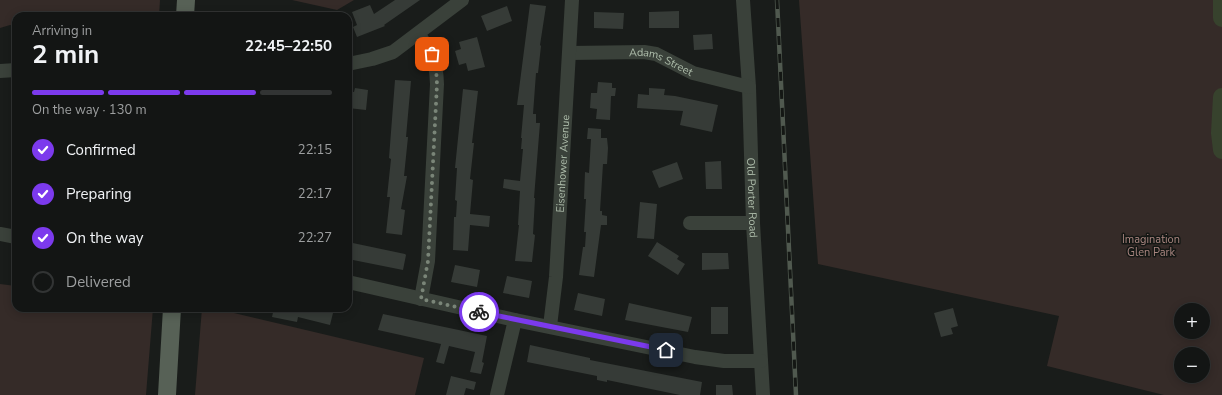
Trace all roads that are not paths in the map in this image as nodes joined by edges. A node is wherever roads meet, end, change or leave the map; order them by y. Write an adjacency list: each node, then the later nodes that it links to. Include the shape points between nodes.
1 (186, 0): 5 (main road)
2 (462, 0): 6 (street)
3 (572, 0): 7 (street, Eisenhower Avenue)
4 (743, 0): 11 (street, Old Porter Road)
5 (185, 12)
6 (418, 34): 8 (street, via 393,52); 17 (street, via 432,54 437,84 428,261)
7 (570, 53): 11 (street, Adams Street, via 656,54 693,73); 20 (street, Eisenhower Avenue, via 556,277)
8 (352, 63)
9 (12, 70): 10 (street)
10 (0, 71)
11 (749, 87): 13 (street, Old Porter Road)
12 (690, 223): 13 (street)
13 (753, 223): 21 (street, Old Porter Road)
14 (0, 234): 15 (street)
15 (12, 236)
16 (352, 283): 17 (street)
17 (421, 299): 19 (street)
18 (172, 312): 22 (main road)
19 (515, 320): 20 (street); 23 (street)
20 (550, 326): 21 (street, via 710,359)
21 (761, 361): 24 (street, Old Porter Road)
22 (167, 395)
23 (497, 395)
24 (763, 395)

